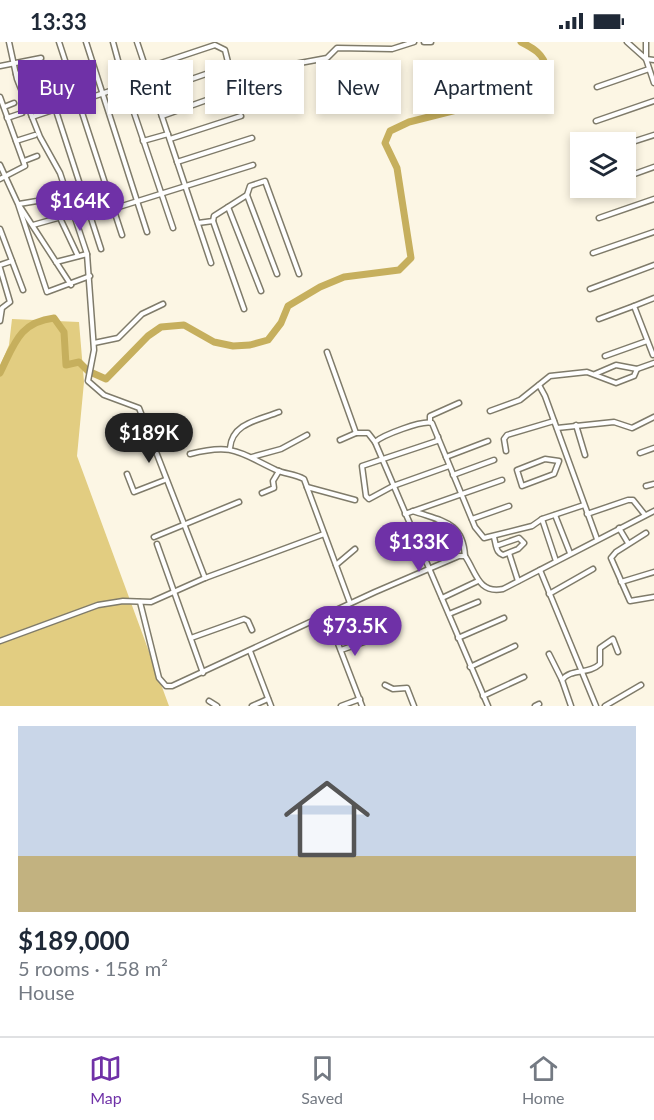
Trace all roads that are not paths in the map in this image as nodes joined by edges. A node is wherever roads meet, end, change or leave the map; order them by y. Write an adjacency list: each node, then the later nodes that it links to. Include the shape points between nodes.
1 (9, 42): 20 (street)
2 (59, 42): 13 (street)
3 (86, 42): 27 (street)
4 (113, 42): 14 (street)
5 (137, 42): 15 (street)
6 (414, 42): 19 (street, via 392,49 337,48 327,58)
7 (424, 42): 8 (street)
8 (431, 42)
9 (627, 42): 12 (street)
10 (646, 42): 12 (street)
11 (41, 58): 20 (street)
12 (646, 59): 18 (street); 22 (street)
13 (65, 60)
14 (118, 60)
15 (143, 60)
16 (171, 60): 17 (street, via 219,45)
17 (228, 60)
18 (654, 60)
19 (304, 62)
20 (14, 64): 21 (street); 23 (street)
21 (0, 66)
22 (649, 69): 24 (street); 25 (street)
23 (16, 74): 41 (street)
24 (654, 83)
25 (597, 87)
26 (108, 91): 27 (street)
27 (103, 93): 28 (street); 64 (street)
28 (96, 96)
29 (0, 97): 33 (street)
30 (205, 101): 39 (street)
31 (654, 101): 43 (street)
32 (14, 103): 33 (street)
33 (3, 107): 42 (street)
34 (22, 114): 42 (street)
35 (41, 114): 41 (street)
36 (58, 114): 69 (street)
37 (83, 114): 67 (street)
38 (134, 114): 49 (street)
39 (162, 116): 46 (street)
40 (241, 116): 46 (street)
41 (32, 117): 68 (street, via 60,173)
42 (7, 118): 48 (street)
43 (596, 121)
44 (35, 135): 48 (street)
45 (654, 135): 50 (street)
46 (169, 136): 49 (street); 53 (street)
47 (252, 138): 53 (street)
48 (16, 141): 52 (street)
49 (143, 141): 60 (street)
50 (636, 141)
51 (37, 156): 52 (street)
52 (24, 161): 58 (street, via 25,168)
53 (177, 162): 59 (street)
54 (0, 165): 58 (street)
55 (253, 165): 59 (street)
56 (654, 167): 57 (street)
57 (636, 173)
58 (2, 178): 65 (street)
59 (185, 186): 60 (street); 73 (street)
60 (161, 192): 64 (street); 75 (street)
61 (53, 194): 65 (street)
62 (247, 195): 66 (street); 89 (street); 90 (street, via 253,184 266,182)
63 (654, 199): 71 (street)
64 (136, 200): 67 (street); 77 (street)
65 (18, 204): 74 (street); 92 (street, via 47,292)
66 (228, 207): 72 (street); 95 (street)
67 (114, 208): 69 (street); 79 (street)
68 (73, 214): 70 (street); 82 (street)
69 (90, 216): 80 (street)
70 (60, 218): 74 (street); 83 (street)
71 (599, 218)
72 (213, 220): 73 (street); 99 (street)
73 (198, 223): 86 (street)
74 (33, 225): 85 (street)
75 (172, 228)
76 (0, 229): 84 (street)
77 (147, 232)
78 (654, 232): 81 (street)
79 (122, 235)
80 (101, 249)
81 (593, 253)
82 (87, 254): 83 (street); 91 (street)
83 (78, 256): 85 (street)
84 (12, 261): 88 (street); 94 (street)
85 (56, 262): 92 (street)
86 (211, 263)
87 (654, 265): 93 (street)
88 (0, 267): 101 (street, via 10,303 2,308)
89 (277, 274)
90 (300, 274)
91 (90, 276): 92 (street); 103 (street)
92 (71, 285)
93 (590, 289)
94 (23, 290)
95 (261, 291)
96 (654, 298): 98 (street)
97 (163, 304): 103 (street, via 142,314 121,336)
98 (634, 306): 100 (street); 102 (street)
99 (244, 309)
100 (599, 319)
101 (0, 321)
102 (647, 341): 105 (street); 106 (street)
103 (94, 343): 140 (street, via 90,384 104,395 139,408)
104 (327, 352): 118 (street)
105 (605, 356)
106 (654, 358): 107 (street)
107 (637, 369): 108 (street, via 609,366); 108 (street, via 634,376 616,383)
108 (595, 374): 109 (street, via 550,376)
109 (539, 386): 111 (street, via 520,400); 114 (street)
110 (459, 403): 115 (street, via 430,417)
111 (490, 411)
112 (279, 412): 124 (street, via 237,429 230,438)
113 (654, 417): 116 (street, via 632,428 614,422)
114 (554, 421): 117 (street); 126 (street, via 507,435)
115 (430, 422): 120 (street); 123 (street)
116 (576, 425): 117 (street); 129 (street)
117 (557, 428): 133 (street)
118 (356, 433): 121 (street); 123 (street, via 368,433)
119 (307, 435): 130 (street, via 281,449)
120 (438, 437): 131 (street, via 437,441); 132 (street)
121 (340, 440)
122 (488, 441): 132 (street)
123 (375, 442): 131 (street)
124 (230, 448): 128 (street); 130 (street)
125 (654, 448): 127 (street)
126 (506, 451)
127 (640, 453)
128 (190, 454)
129 (585, 455)
130 (252, 457): 137 (street)
131 (381, 457): 144 (street); 144 (street, via 362,466 366,496 369,499)
132 (446, 457): 136 (street)
133 (569, 458): 135 (street); 150 (street)
134 (494, 460): 139 (street)
135 (559, 461): 135 (street, via 545,459 516,472 523,486 554,474)
136 (449, 466): 139 (street); 144 (street)
137 (279, 471): 143 (street, via 302,478); 146 (street, via 273,481 274,489)
138 (127, 474): 140 (street, via 134,492)
139 (453, 475): 147 (street)
140 (165, 480): 161 (street)
141 (502, 480): 147 (street)
142 (654, 484): 145 (street)
143 (307, 486): 148 (street); 164 (street)
144 (393, 486): 154 (street)
145 (646, 486)
146 (262, 494)
147 (463, 495): 153 (street); 158 (street)
148 (355, 500)
149 (239, 502): 161 (street)
150 (584, 505): 155 (street); 156 (street)
151 (509, 506): 158 (street)
152 (654, 511): 157 (street)
153 (413, 512): 154 (street); 160 (street)
154 (405, 514): 165 (street)
155 (555, 514): 159 (street); 174 (street)
156 (588, 514): 157 (street, via 633,500); 168 (street)
157 (645, 515): 162 (street)
158 (472, 519): 167 (street, via 482,537)
159 (543, 519): 167 (street); 177 (street)
160 (442, 521): 165 (street); 176 (street, via 450,523 462,538)
161 (183, 523): 166 (street); 183 (street)
162 (619, 528): 168 (street); 169 (street)
163 (646, 533): 169 (street)
164 (324, 534): 178 (street); 183 (street)
165 (414, 534): 172 (street); 179 (street)
166 (154, 537)
167 (494, 537): 171 (street)
168 (597, 538): 174 (street)
169 (628, 543): 186 (street, via 611,556)
170 (157, 544): 187 (street)
171 (496, 546): 175 (street, via 500,554); 175 (street, via 521,538 524,544)
172 (380, 547)
173 (355, 549): 178 (street)
174 (570, 552): 177 (street)
175 (509, 553): 185 (street)
176 (465, 556): 179 (street); 184 (street)
177 (556, 561): 181 (street)
178 (336, 566): 193 (street)
179 (429, 569): 190 (street); 193 (street)
180 (593, 569): 188 (street)
181 (540, 570): 185 (street); 188 (street)
182 (654, 572): 186 (street)
183 (206, 578): 187 (street)
184 (478, 581): 185 (street, via 490,590); 190 (street)
185 (518, 581)
186 (621, 582): 189 (street, via 632,602)
187 (175, 592): 191 (street, via 148,603); 201 (street)
188 (549, 594): 210 (street)
189 (654, 597)
190 (441, 598): 194 (street)
191 (140, 602): 203 (street, via 98,605); 211 (street, via 162,683 172,686)
192 (478, 602): 194 (street)
193 (350, 603): 195 (street)
194 (448, 614): 202 (street)
195 (327, 615): 205 (street); 206 (street)
196 (504, 618): 202 (street)
197 (396, 621): 200 (street)
198 (252, 630): 201 (street, via 244,619)
199 (393, 632): 200 (street)
200 (377, 637): 205 (street)
201 (191, 638): 211 (street)
202 (458, 639): 209 (street)
203 (0, 641)
204 (515, 646): 209 (street)
205 (341, 650): 218 (street)
206 (250, 651): 211 (street); 217 (street)
207 (618, 652): 210 (street, via 615,640 603,644 599,666)
208 (549, 654): 213 (street)
209 (470, 667): 216 (street)
210 (580, 672): 213 (street, via 570,673); 228 (street)
211 (203, 673)
212 (524, 677): 216 (street)
213 (562, 680): 227 (street)
214 (385, 685): 225 (street, via 407,688)
215 (641, 685): 229 (street)
216 (483, 696): 226 (street)
217 (268, 699): 221 (street); 222 (street)
218 (360, 699): 223 (street); 224 (street)
219 (208, 701): 220 (street)
220 (217, 706)
221 (252, 706)
222 (271, 706)
223 (342, 706)
224 (362, 706)
225 (414, 706)
226 (488, 706)
227 (571, 706)
228 (596, 706)
229 (605, 706)

